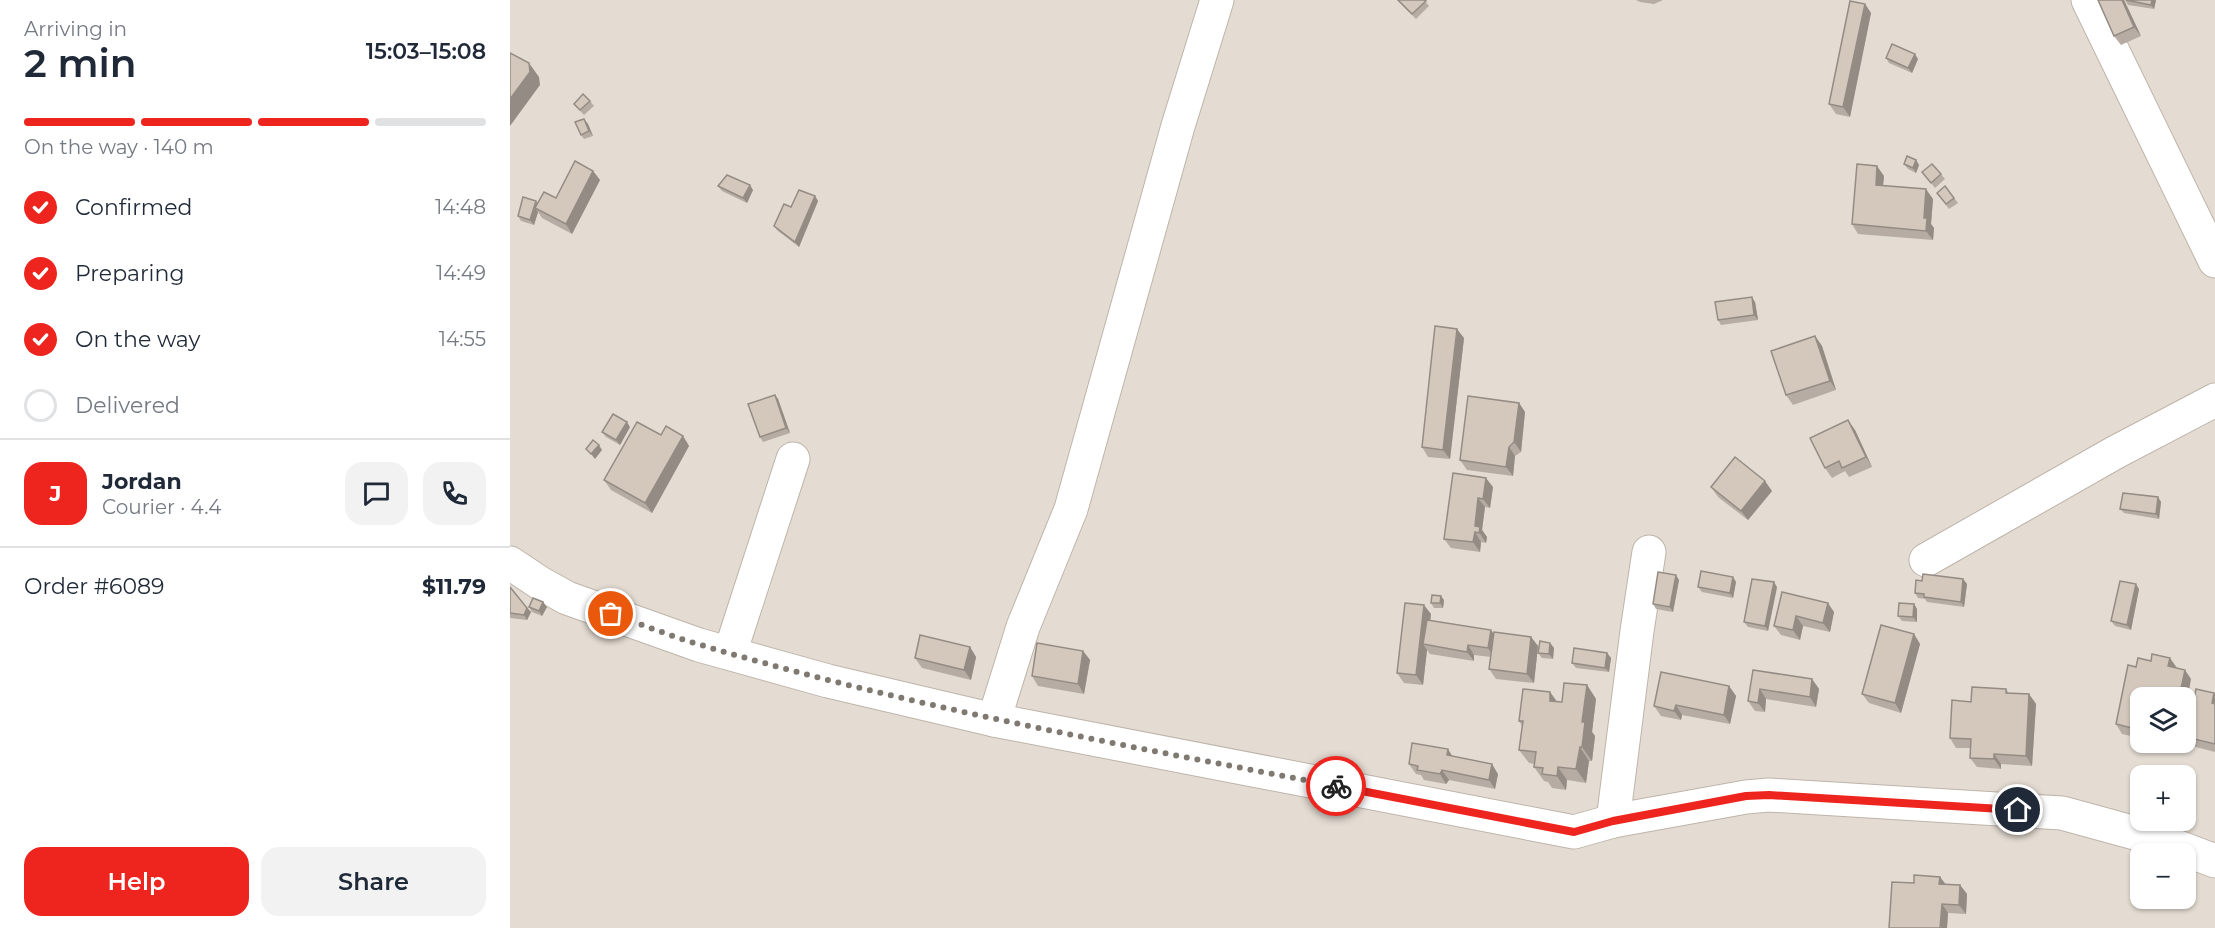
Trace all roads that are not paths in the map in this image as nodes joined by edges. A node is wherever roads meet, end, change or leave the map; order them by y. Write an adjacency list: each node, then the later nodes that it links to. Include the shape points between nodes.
1 (1217, 0): 10 (street, via 1071,509 1023,627)
2 (2088, 0): 3 (street)
3 (2215, 261)
4 (2215, 400): 7 (street)
5 (793, 459): 9 (street)
6 (1649, 552): 11 (street)
7 (1926, 560)
8 (510, 562): 9 (street, via 567,598)
9 (730, 653): 10 (street, via 828,681)
10 (994, 720): 11 (street, via 1574,832)
11 (1613, 821): 12 (street, via 1769,795 2062,813 2157,839)
12 (2215, 861)

